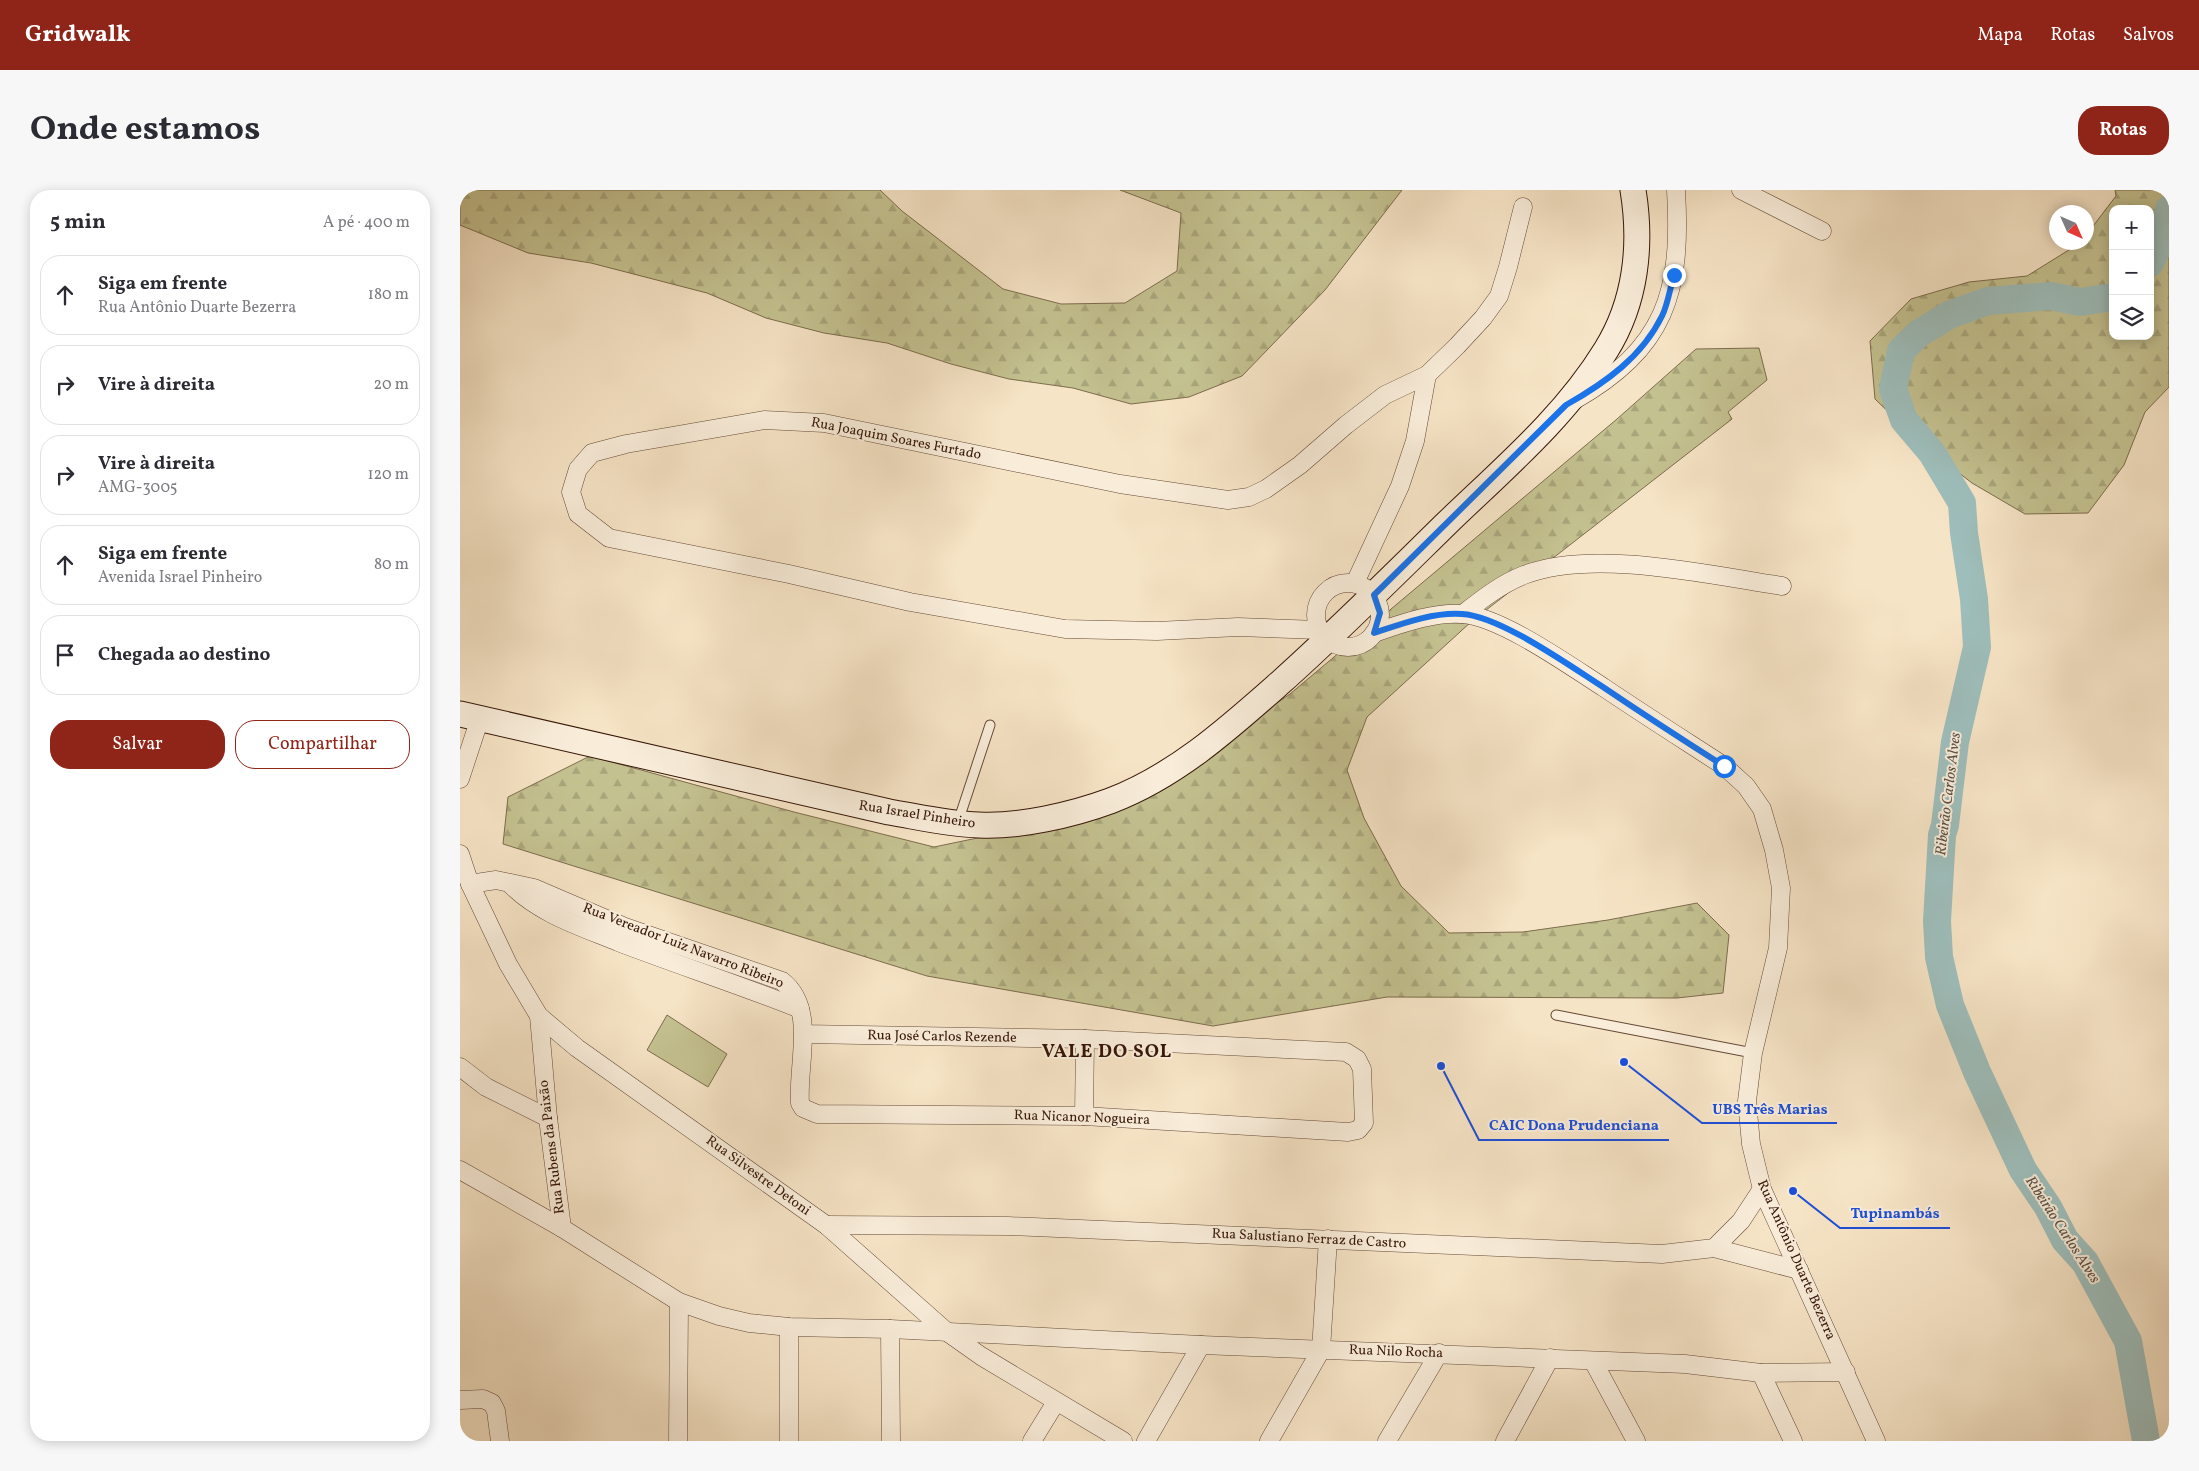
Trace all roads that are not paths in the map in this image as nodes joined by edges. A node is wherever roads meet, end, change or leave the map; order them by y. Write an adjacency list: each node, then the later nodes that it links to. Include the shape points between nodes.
1 (1634, 190): 7 (main road, Rua Israel Pinheiro, via 1638,247 1634,277 1622,319 1606,350)
2 (1676, 190): 7 (street, via 1674,275 1663,315 1652,335 1622,368)
3 (1741, 190): 5 (street)
4 (1523, 207): 6 (street, Rua Joaquim Soares Furtado, via 1499,296 1484,318)
5 (1822, 231)
6 (1427, 375): 9 (street, via 1415,441 1380,534); 12 (street, Rua Joaquim Soares Furtado, via 1385,395 1266,489 1235,499 1120,484 824,423 764,420 626,444 592,454 578,469 571,492 578,514 609,538 910,602 1066,629 1157,631 1238,627)
7 (1566, 405): 9 (main road, Rua Israel Pinheiro)
8 (1782, 586): 10 (street, via 1682,570 1619,564 1574,565 1546,568 1524,575 1502,585)
9 (1365, 589): 11 (street, via 1380,613); 12 (main road, Rua Israel Pinheiro); 12 (street, via 1338,586 1323,598 1316,614 1316,623)
10 (1463, 614): 11 (street, Rua Antônio Duarte Bezerra, via 1410,622); 23 (street, Rua Antônio Duarte Bezerra, via 1489,620 1556,656 1724,766 1746,786 1762,808 1781,888 1778,948)
11 (1374, 633): 12 (street, Rua Joaquim Soares Furtado, via 1356,646 1345,647)
12 (1323, 635): 16 (main road, Rua Israel Pinheiro, via 1241,718 1169,772 1108,802 1026,822)
13 (470, 716): 15 (street); 16 (main road, Rua Israel Pinheiro, via 889,812)
14 (990, 725): 16 (lane)
15 (460, 779)
16 (957, 824)
17 (460, 854): 18 (street, Rua Silvestre Detoni)
18 (470, 884): 19 (street, Rua Silvestre Detoni, via 508,964); 21 (street, Rua Vereador Luiz Navarro Ribeiro, via 508,881 534,888 625,927 782,981 796,995)
19 (539, 1016): 27 (street, Rua Rubens da Paixão); 31 (street, Rua Silvestre Detoni, via 577,1048)
20 (1556, 1016): 23 (lane)
21 (803, 1034): 22 (street, Rua José Carlos Rezende); 25 (street, Rua Vereador Luiz Navarro Ribeiro)
22 (1085, 1039): 26 (street); 28 (street, Rua José Carlos Rezende, via 1352,1054 1362,1069)
23 (1753, 1053): 30 (street, Rua Antônio Duarte Bezerra, via 1747,1101 1751,1144)
24 (460, 1067): 27 (street, via 486,1087)
25 (800, 1103): 26 (street, Rua Nicanor Nogueira, via 803,1108 817,1114)
26 (1084, 1116): 28 (street, Rua Nicanor Nogueira, via 1348,1132 1358,1130)
27 (548, 1118): 32 (street, Rua Rubens da Paixão)
28 (1364, 1123)
29 (460, 1170): 32 (street)
30 (1762, 1188): 34 (street, via 1741,1221); 35 (street, Rua Antônio Duarte Bezerra)
31 (826, 1225): 33 (street, Rua Salustiano Ferraz de Castro, via 1008,1226); 39 (street, Rua Silvestre Detoni)
32 (562, 1228): 36 (street, Rua Rubens da Paixão)
33 (1328, 1239): 34 (street, Rua Salustiano Ferraz de Castro, via 1662,1254); 41 (street)
34 (1714, 1248): 35 (street)
35 (1799, 1270): 45 (street, Rua Antônio Duarte Bezerra)
36 (679, 1302): 37 (street, Rua Rubens da Paixão, via 749,1323); 51 (street)
37 (789, 1327): 38 (street, Rua Rubens da Paixão); 52 (street)
38 (890, 1329): 39 (street, Rua Rubens da Paixão); 53 (street)
39 (946, 1332): 40 (street, Rua Nilo Rocha); 48 (street, Rua Silvestre Detoni)
40 (1201, 1345): 41 (street, Rua Nilo Rocha); 56 (street)
41 (1321, 1350): 42 (street, Rua Nilo Rocha); 57 (street)
42 (1439, 1353): 43 (street, Rua Nilo Rocha); 58 (street)
43 (1550, 1358): 44 (street, Rua Nilo Rocha); 59 (street)
44 (1593, 1361): 46 (street, Rua Nilo Rocha, via 1685,1364); 49 (street)
45 (1846, 1372): 46 (street, Rua Nilo Rocha); 61 (street, Rua Antônio Duarte Bezerra)
46 (1760, 1373): 60 (street)
47 (460, 1400): 50 (street, via 486,1400 494,1406)
48 (1056, 1402): 54 (street); 55 (street, Rua Silvestre Detoni)
49 (1629, 1437)
50 (500, 1441)
51 (678, 1441)
52 (789, 1441)
53 (891, 1441)
54 (1032, 1441)
55 (1123, 1441)
56 (1146, 1441)
57 (1269, 1441)
58 (1387, 1441)
59 (1505, 1441)
60 (1792, 1441)
61 (1876, 1441)

